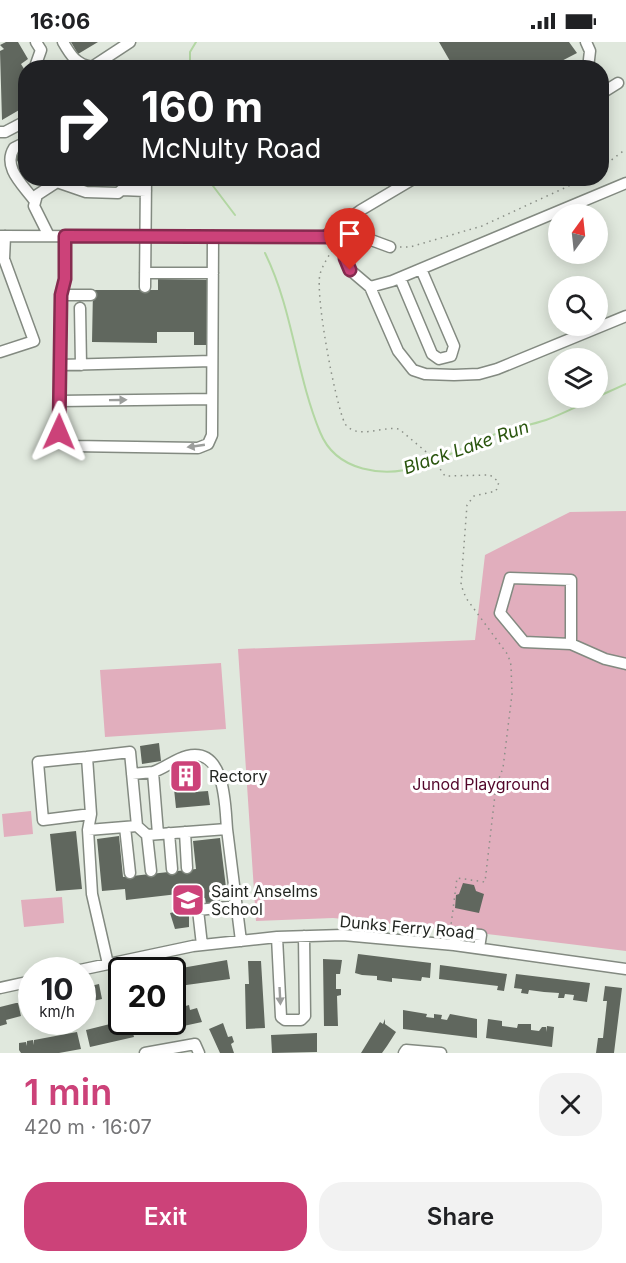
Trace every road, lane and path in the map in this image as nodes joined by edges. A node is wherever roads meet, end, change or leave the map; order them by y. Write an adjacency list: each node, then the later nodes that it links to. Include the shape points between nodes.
1 (36, 42): 5 (street, via 40,50)
2 (63, 42): 6 (street)
3 (130, 42): 7 (street)
4 (586, 42): 8 (street)
5 (37, 60)
6 (76, 60)
7 (103, 60)
8 (589, 60)
9 (618, 83): 10 (street)
10 (609, 89)
11 (18, 125): 12 (street)
12 (0, 132)
13 (18, 146): 16 (street, via 10,162)
14 (626, 149): 15 (path)
15 (609, 162)
16 (18, 178)
17 (626, 183): 37 (street)
18 (24, 186): 27 (street)
19 (51, 186): 27 (street)
20 (69, 186): 25 (street, via 86,192)
21 (123, 186): 25 (street)
22 (146, 186): 26 (street)
23 (401, 186): 33 (street)
24 (569, 186): 36 (path, via 482,226 410,247)
25 (122, 190): 26 (street)
26 (146, 191): 28 (street)
27 (34, 200): 30 (street)
28 (146, 235): 31 (street); 32 (street); 38 (street)
29 (2, 236): 30 (street); 47 (street, via 4,259 34,340)
30 (49, 236): 31 (street)
31 (65, 236): 43 (street)
32 (213, 236): 33 (street); 39 (street)
33 (324, 237): 34 (street)
34 (345, 237): 36 (street, via 370,238); 42 (street, via 345,258 350,270)
35 (334, 246): 70 (path, via 320,276 320,292 327,350 345,424 358,433 399,429 434,460 441,472 451,477 489,475 499,482 496,491 474,496 467,505 460,582 511,665 511,701 485,882 457,878 450,925)
36 (390, 247)
37 (421, 269): 40 (street); 40 (street, via 454,346 451,356 439,359 432,354)
38 (145, 273): 39 (street); 41 (street)
39 (213, 273): 48 (street)
40 (400, 278): 42 (street)
41 (144, 287)
42 (370, 287): 46 (street, via 398,351 413,370 424,374 479,374 497,369)
43 (61, 295): 44 (street); 49 (street)
44 (91, 295)
45 (80, 308): 50 (street)
46 (626, 316)
47 (0, 352)
48 (213, 361): 50 (street); 51 (street)
49 (60, 364): 50 (street); 52 (street)
50 (81, 364)
51 (212, 399): 52 (street, one-way to 51); 52 (street, one-way to 52, via 212,435 208,444 198,448 73,446 63,442 59,432)
52 (59, 401)
53 (571, 644): 53 (street, via 571,580 510,578 500,614 525,642); 54 (street)
54 (626, 664)
55 (87, 757): 57 (street, via 130,752); 58 (street); 58 (street, via 38,762 44,820)
56 (153, 772): 57 (street); 61 (street, via 186,756 207,759 223,783); 64 (street)
57 (132, 774): 59 (street)
58 (91, 814): 62 (street)
59 (136, 826): 60 (street); 64 (street)
60 (125, 827): 62 (street); 68 (street)
61 (226, 829): 63 (street); 69 (street)
62 (88, 830): 78 (street, via 92,894)
63 (185, 832): 64 (street); 65 (street)
64 (158, 834): 66 (street); 67 (street)
65 (187, 868)
66 (172, 869)
67 (151, 871)
68 (130, 873)
69 (237, 906): 73 (street); 74 (street, via 198,910)
70 (457, 933): 75 (street); 76 (street, via 481,936)
71 (304, 936): 72 (street, Dunks Ferry Road); 72 (street, one-way to 71, via 281,1017 301,1020 305,1016); 75 (street, Dunks Ferry Road)
72 (277, 937): 73 (street, Dunks Ferry Road)
73 (241, 941): 74 (street, Dunks Ferry Road)
74 (202, 945): 77 (street, Dunks Ferry Road)
75 (454, 945): 76 (street, Dunks Ferry Road)
76 (479, 948): 80 (street, Dunks Ferry Road)
77 (143, 957)
78 (108, 964): 79 (street, Dunks Ferry Road)
79 (96, 967)
80 (626, 969)
81 (18, 984): 82 (street)
82 (0, 988)
83 (197, 1048): 84 (street)
84 (145, 1053)
85 (404, 1053): 86 (street)
86 (441, 1053)

